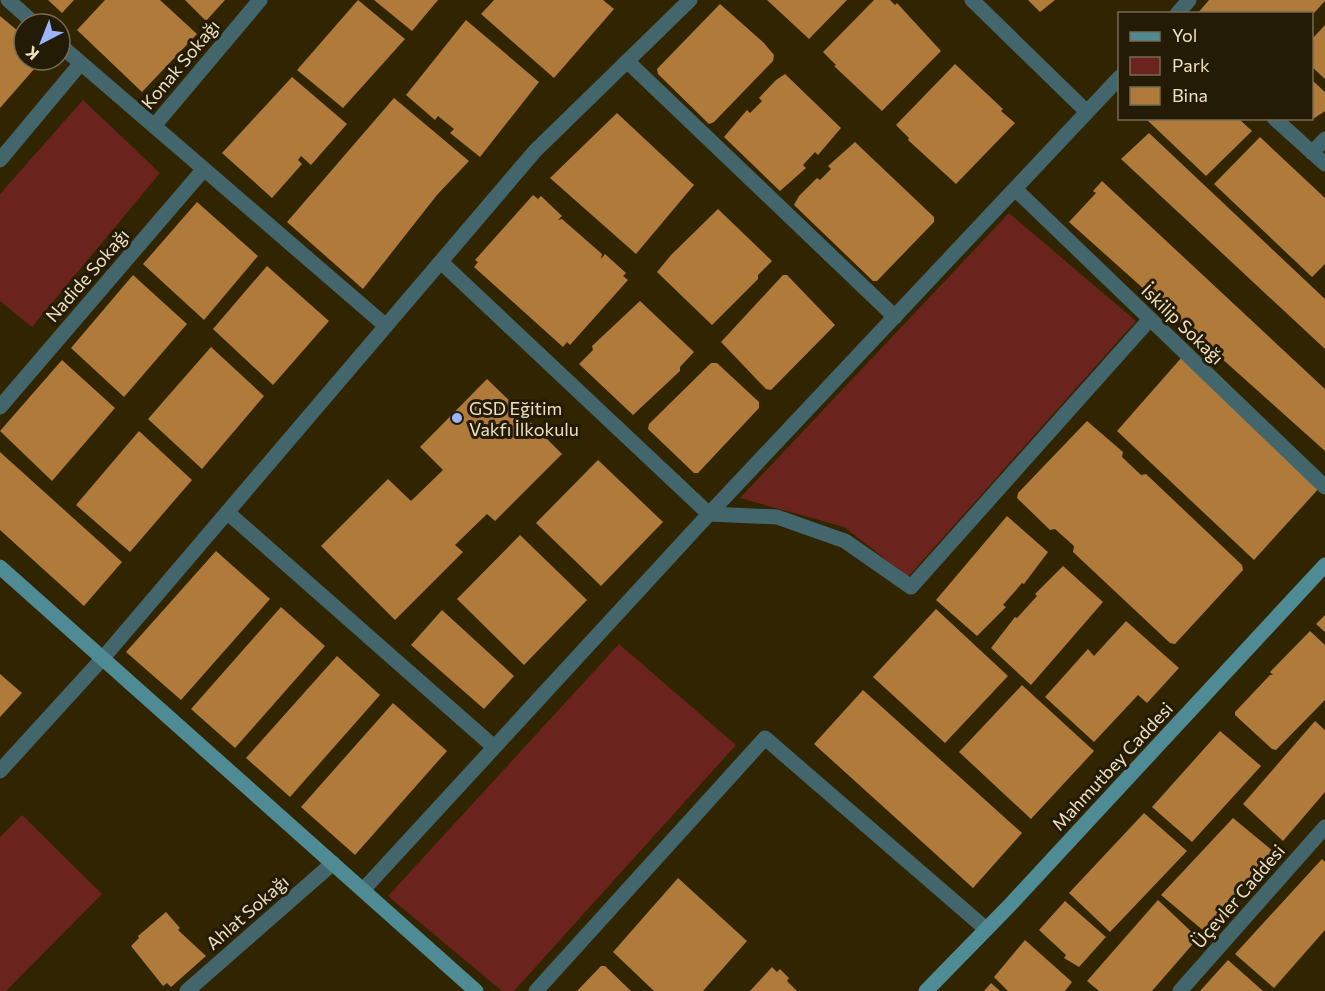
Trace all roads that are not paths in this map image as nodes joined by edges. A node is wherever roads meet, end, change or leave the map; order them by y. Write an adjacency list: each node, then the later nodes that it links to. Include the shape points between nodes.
1 (8, 0): 6 (street)
2 (260, 0): 14 (street, Konak Sokağı)
3 (690, 0): 9 (street)
4 (972, 0): 12 (street)
5 (1189, 0): 7 (street)
6 (22, 12)
7 (1179, 12)
8 (72, 55): 10 (street)
9 (627, 61): 21 (street, via 535,151); 22 (street)
10 (81, 63): 14 (street); 17 (street)
11 (1118, 78): 12 (street)
12 (1087, 112): 20 (street)
13 (1276, 120): 16 (street)
14 (153, 126): 19 (street)
15 (1325, 139): 16 (street)
16 (1312, 153): 18 (street)
17 (0, 160)
18 (1325, 164)
19 (204, 169): 24 (street); 25 (street, Nadide Sokağı)
20 (1015, 189): 22 (street); 23 (street, İskilip Sokağı)
21 (441, 262): 24 (street); 28 (street)
22 (895, 317): 28 (street)
23 (1150, 319): 26 (street, İskilip Sokağı); 28 (street, via 911,587 845,541 777,517)
24 (386, 326): 27 (street)
25 (0, 406)
26 (1325, 487)
27 (227, 512): 31 (street); 32 (street)
28 (710, 514): 32 (street)
29 (1325, 565): 37 (street, Mahmutbey Caddesi)
30 (0, 567): 31 (street)
31 (102, 658): 33 (street); 35 (street)
32 (494, 747): 36 (street)
33 (0, 771)
34 (1325, 827): 42 (street, Üçevler Caddesi)
35 (333, 863): 36 (street); 38 (street, Ahlat Sokağı)
36 (363, 890): 39 (street)
37 (986, 929): 40 (street, via 765,738); 41 (street, Mahmutbey Caddesi)
38 (188, 991)
39 (476, 991)
40 (536, 991)
41 (926, 991)
42 (1180, 991)

